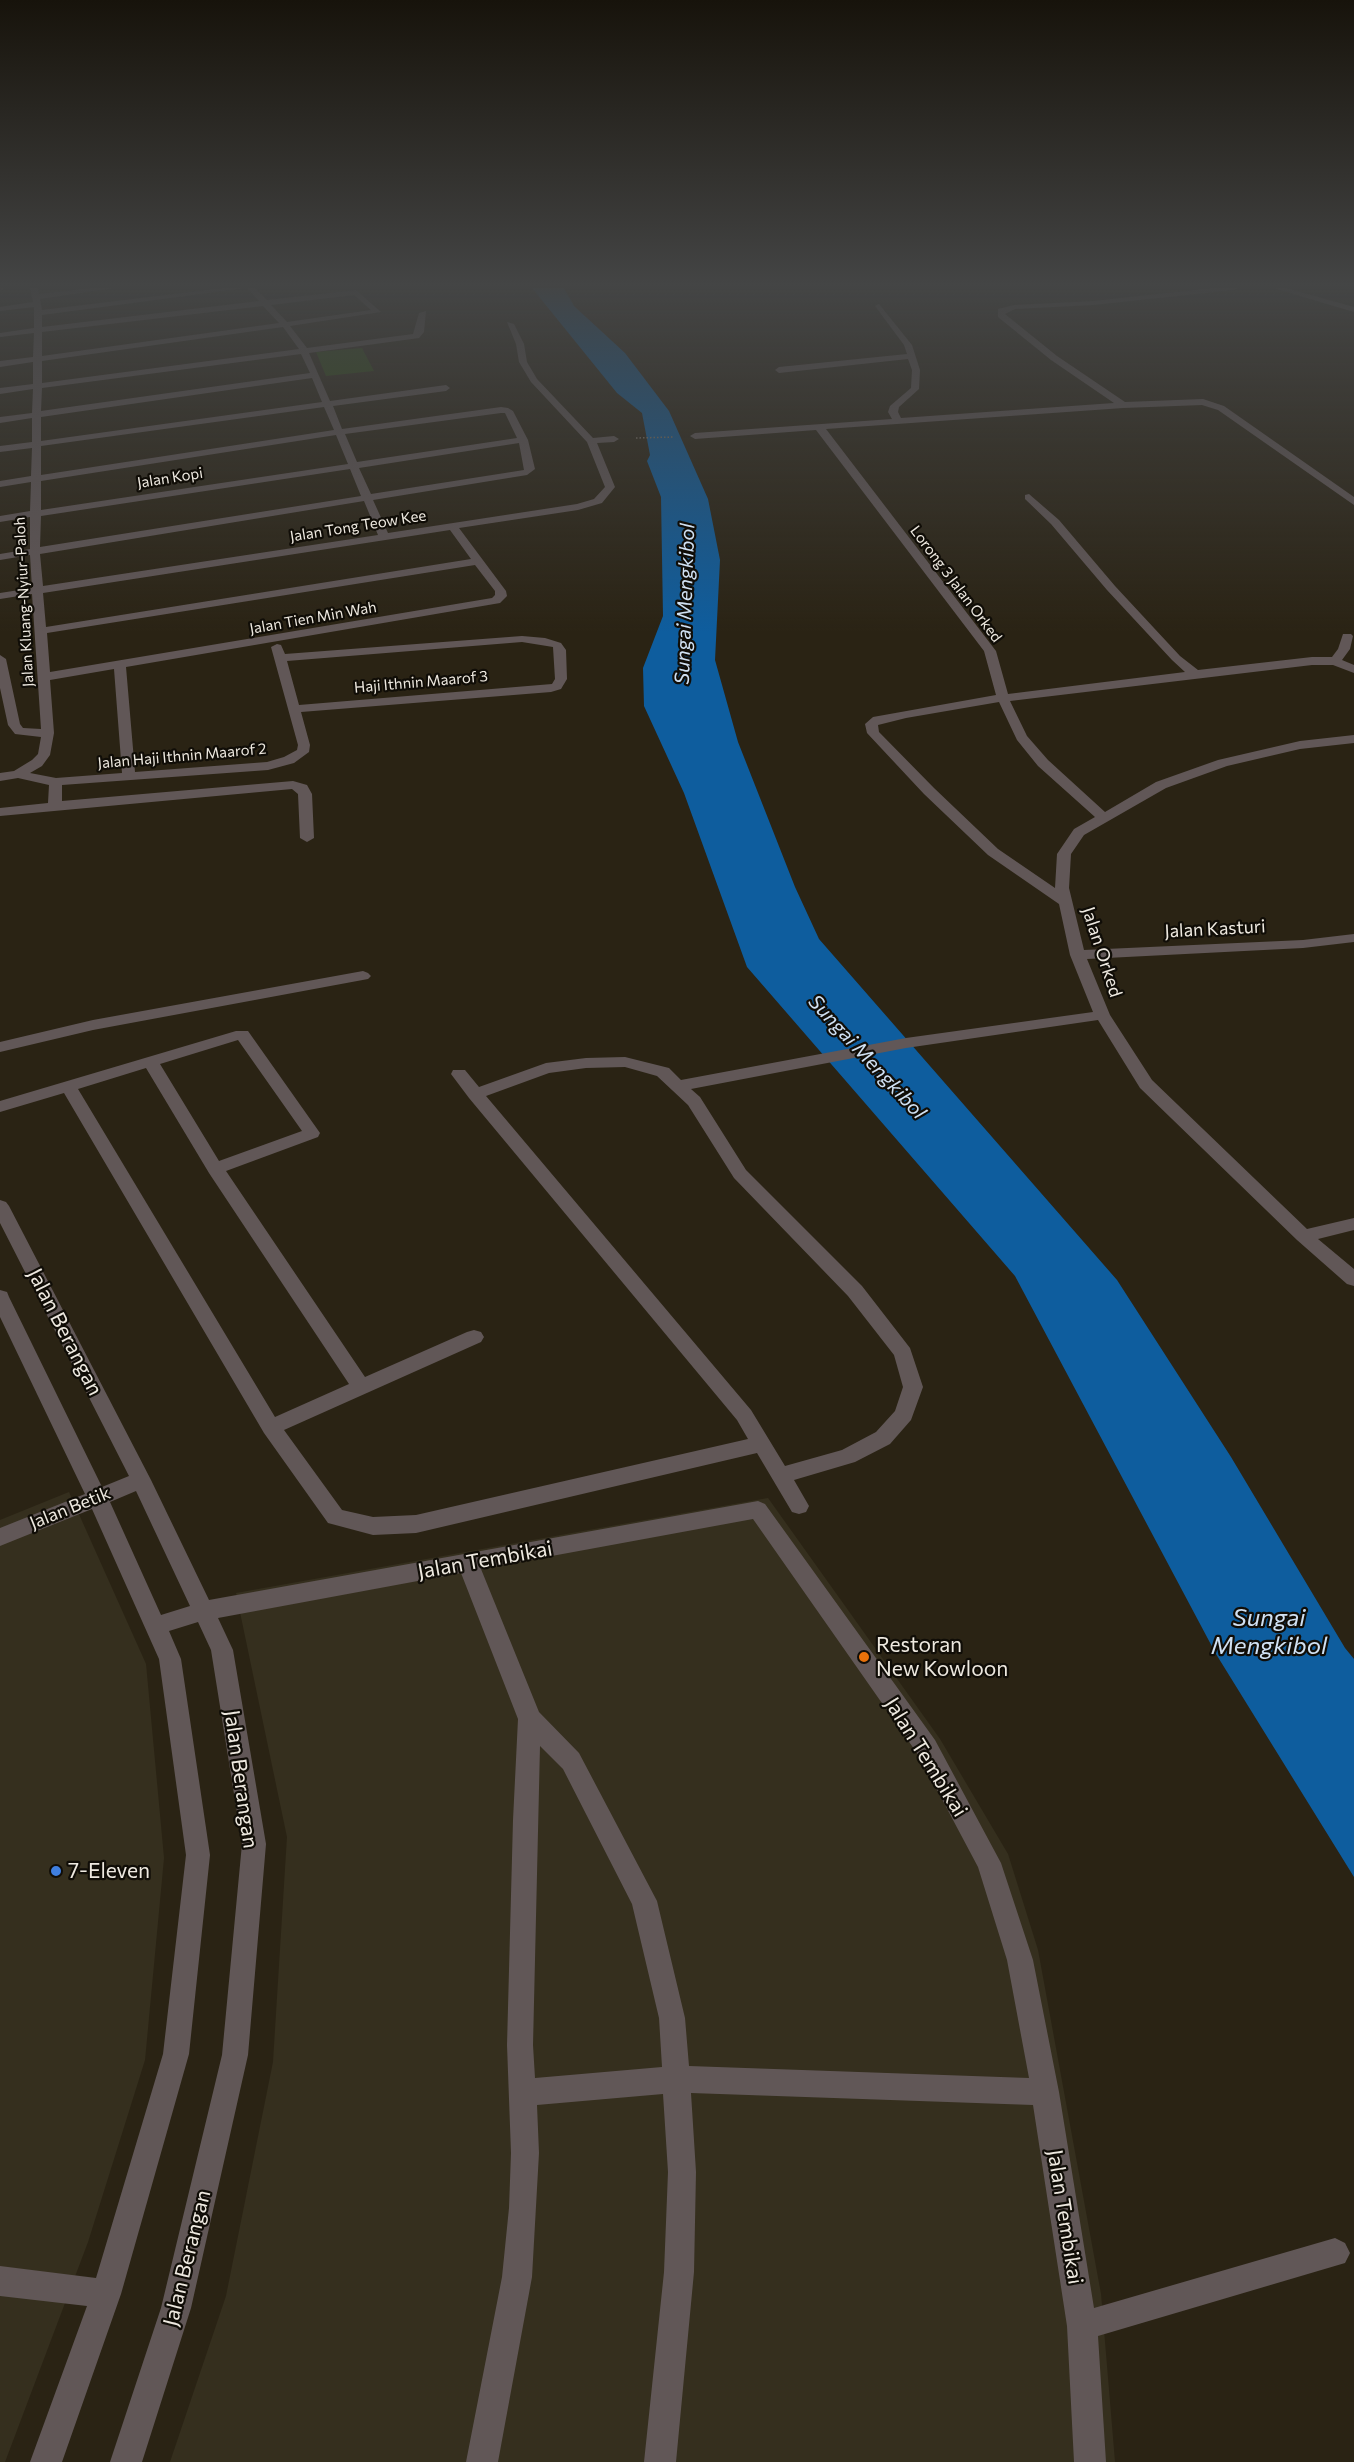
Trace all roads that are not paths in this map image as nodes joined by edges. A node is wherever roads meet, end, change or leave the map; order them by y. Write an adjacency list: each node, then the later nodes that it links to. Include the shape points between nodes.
1 (37, 403): 11 (street, Jalan Kluang-Nyiur-Paloh)
2 (121, 403): 11 (street)
3 (334, 403): 9 (street)
4 (554, 403): 19 (street, Jalan Tong Teow Kee)
5 (899, 403): 13 (street, via 893,412)
6 (1120, 403): 10 (street)
7 (1170, 403): 10 (street)
8 (1197, 403): 27 (street, via 1213,405)
9 (326, 404): 15 (street); 20 (street)
10 (1123, 405): 13 (street)
11 (37, 415): 12 (street); 20 (street, Jalan Kluang-Nyiur-Paloh)
12 (0, 420)
13 (898, 421): 14 (street)
14 (819, 427): 16 (street); 47 (street, Lorong 3 Jalan Orked, via 990,651)
15 (339, 432): 17 (street, via 501,410 508,411); 22 (street); 23 (street)
16 (695, 436)
17 (523, 440): 22 (street, Jalan Kopi); 25 (street, via 530,469 527,472)
18 (614, 440): 19 (street)
19 (591, 441): 30 (street, Jalan Tong Teow Kee, via 610,487 598,501)
20 (36, 444): 21 (street); 23 (street, Jalan Kluang-Nyiur-Paloh)
21 (0, 449)
22 (353, 465): 25 (street); 28 (street, Jalan Kopi)
23 (36, 479): 24 (street); 28 (street, Jalan Kluang-Nyiur-Paloh)
24 (0, 484)
25 (368, 497): 31 (street); 32 (street)
26 (1029, 497): 45 (street)
27 (1354, 502)
28 (36, 514): 29 (street, Jalan Kopi); 32 (street, Jalan Kluang-Nyiur-Paloh)
29 (0, 519)
30 (452, 526): 31 (street, Jalan Tong Teow Kee); 34 (street, Jalan Tien Min Wah)
31 (384, 537): 35 (street, Jalan Tong Teow Kee)
32 (35, 552): 33 (street); 35 (street, Jalan Kluang-Nyiur-Paloh)
33 (0, 557)
34 (480, 561): 37 (street); 39 (street, Jalan Tien Min Wah, via 500,591 496,601)
35 (37, 590): 36 (street, Jalan Tong Teow Kee); 37 (street, Jalan Kluang-Nyiur-Paloh)
36 (0, 596)
37 (40, 631): 46 (street, Jalan Kluang-Nyiur-Paloh)
38 (1347, 636): 42 (street)
39 (275, 639): 41 (street, Jalan Haji Ithnin Maarof 2); 43 (street, Jalan Tien Min Wah)
40 (0, 658): 49 (street, via 14,725 30,734)
41 (280, 658): 48 (street, Jalan Haji Ithnin Maarof 2); 48 (street, Haji Ithnin Maarof 3, via 522,639 545,641 560,650 561,679 551,688)
42 (1335, 662): 44 (street); 45 (street)
43 (120, 665): 46 (street, Jalan Tien Min Wah); 53 (street)
44 (1354, 669)
45 (1195, 674): 47 (street)
46 (44, 677): 49 (street, Jalan Kluang-Nyiur-Paloh)
47 (1004, 698): 57 (street, Lorong 3 Jalan Orked, via 1021,737 1043,763); 59 (street, via 878,720 871,724 873,733 993,852)
48 (294, 709): 53 (street, Jalan Haji Ithnin Maarof 2, via 304,746 303,752 289,760 268,766)
49 (48, 733): 51 (street, Jalan Kluang-Nyiur-Paloh, via 44,755 37,764)
50 (1354, 739): 57 (street, Jalan Orked, via 1300,745 1223,763 1161,785)
51 (18, 774): 52 (street, Jalan Kluang-Nyiur-Paloh); 54 (street, Jalan Haji Ithnin Maarof 2)
52 (0, 777)
53 (129, 778): 54 (street, Jalan Haji Ithnin Maarof 2)
54 (56, 782): 55 (street)
55 (55, 806): 56 (street); 58 (street, via 293,785 302,788 304,794)
56 (0, 812)
57 (1103, 817): 59 (street, Jalan Orked, via 1079,832 1064,854)
58 (307, 838)
59 (1065, 902): 61 (street, Jalan Orked)
60 (1354, 938): 61 (street, Jalan Kasturi)
61 (1078, 955): 63 (street, Jalan Orked)
62 (363, 976): 64 (street, via 93,1025)
63 (1102, 1015): 68 (street, via 906,1043); 74 (street, Jalan Orked, via 1146,1084)
64 (0, 1047)
65 (150, 1061): 67 (street); 71 (street); 71 (street, via 242,1034 312,1133)
66 (459, 1074): 69 (street)
67 (68, 1086): 70 (street); 79 (street)
68 (678, 1086): 69 (street, via 663,1072 625,1062 586,1063 546,1068); 81 (street, via 694,1101 740,1174 855,1291 903,1353 913,1387 904,1414 883,1438 848,1456)
69 (475, 1094): 80 (street, via 744,1414)
70 (0, 1107)
71 (215, 1169): 78 (street)
72 (0, 1206): 82 (street, Jalan Berangan)
73 (1354, 1224): 74 (street)
74 (1303, 1236): 75 (street, Jalan Orked)
75 (1354, 1279)
76 (0, 1297): 83 (street)
77 (474, 1337): 78 (street)
78 (361, 1387): 79 (street)
79 (271, 1427): 80 (street, via 335,1517 373,1527 416,1524)
80 (762, 1444): 81 (street)
81 (781, 1475): 84 (street)
82 (141, 1480): 83 (street, Jalan Betik); 87 (street, Jalan Berangan)
83 (97, 1497): 85 (street, Jalan Betik); 88 (street)
84 (799, 1506)
85 (0, 1537)
86 (468, 1563): 87 (street, Jalan Tembikai); 89 (street); 91 (street, Jalan Tembikai, via 758,1510 927,1748 989,1863 1020,1960)
87 (203, 1611): 88 (street, Jalan Tembikai); 98 (street, Jalan Berangan, via 222,1650 254,1844 235,2055 176,2308)
88 (155, 1626): 95 (street, via 170,1659 198,1855 176,2054)
89 (530, 1719): 90 (street, via 571,1761 644,1901 672,2018); 92 (street)
90 (677, 2079): 91 (street); 92 (street); 100 (street, via 682,2172 679,2272)
91 (1045, 2092): 96 (street, Jalan Tembikai)
92 (522, 2093): 99 (street, via 525,2153 517,2277)
93 (1335, 2253): 96 (street)
94 (0, 2281): 95 (street)
95 (106, 2294): 97 (street)
96 (1082, 2326): 101 (street, Jalan Tembikai)
97 (46, 2462)
98 (126, 2462)
99 (482, 2462)
100 (660, 2462)
101 (1090, 2462)

